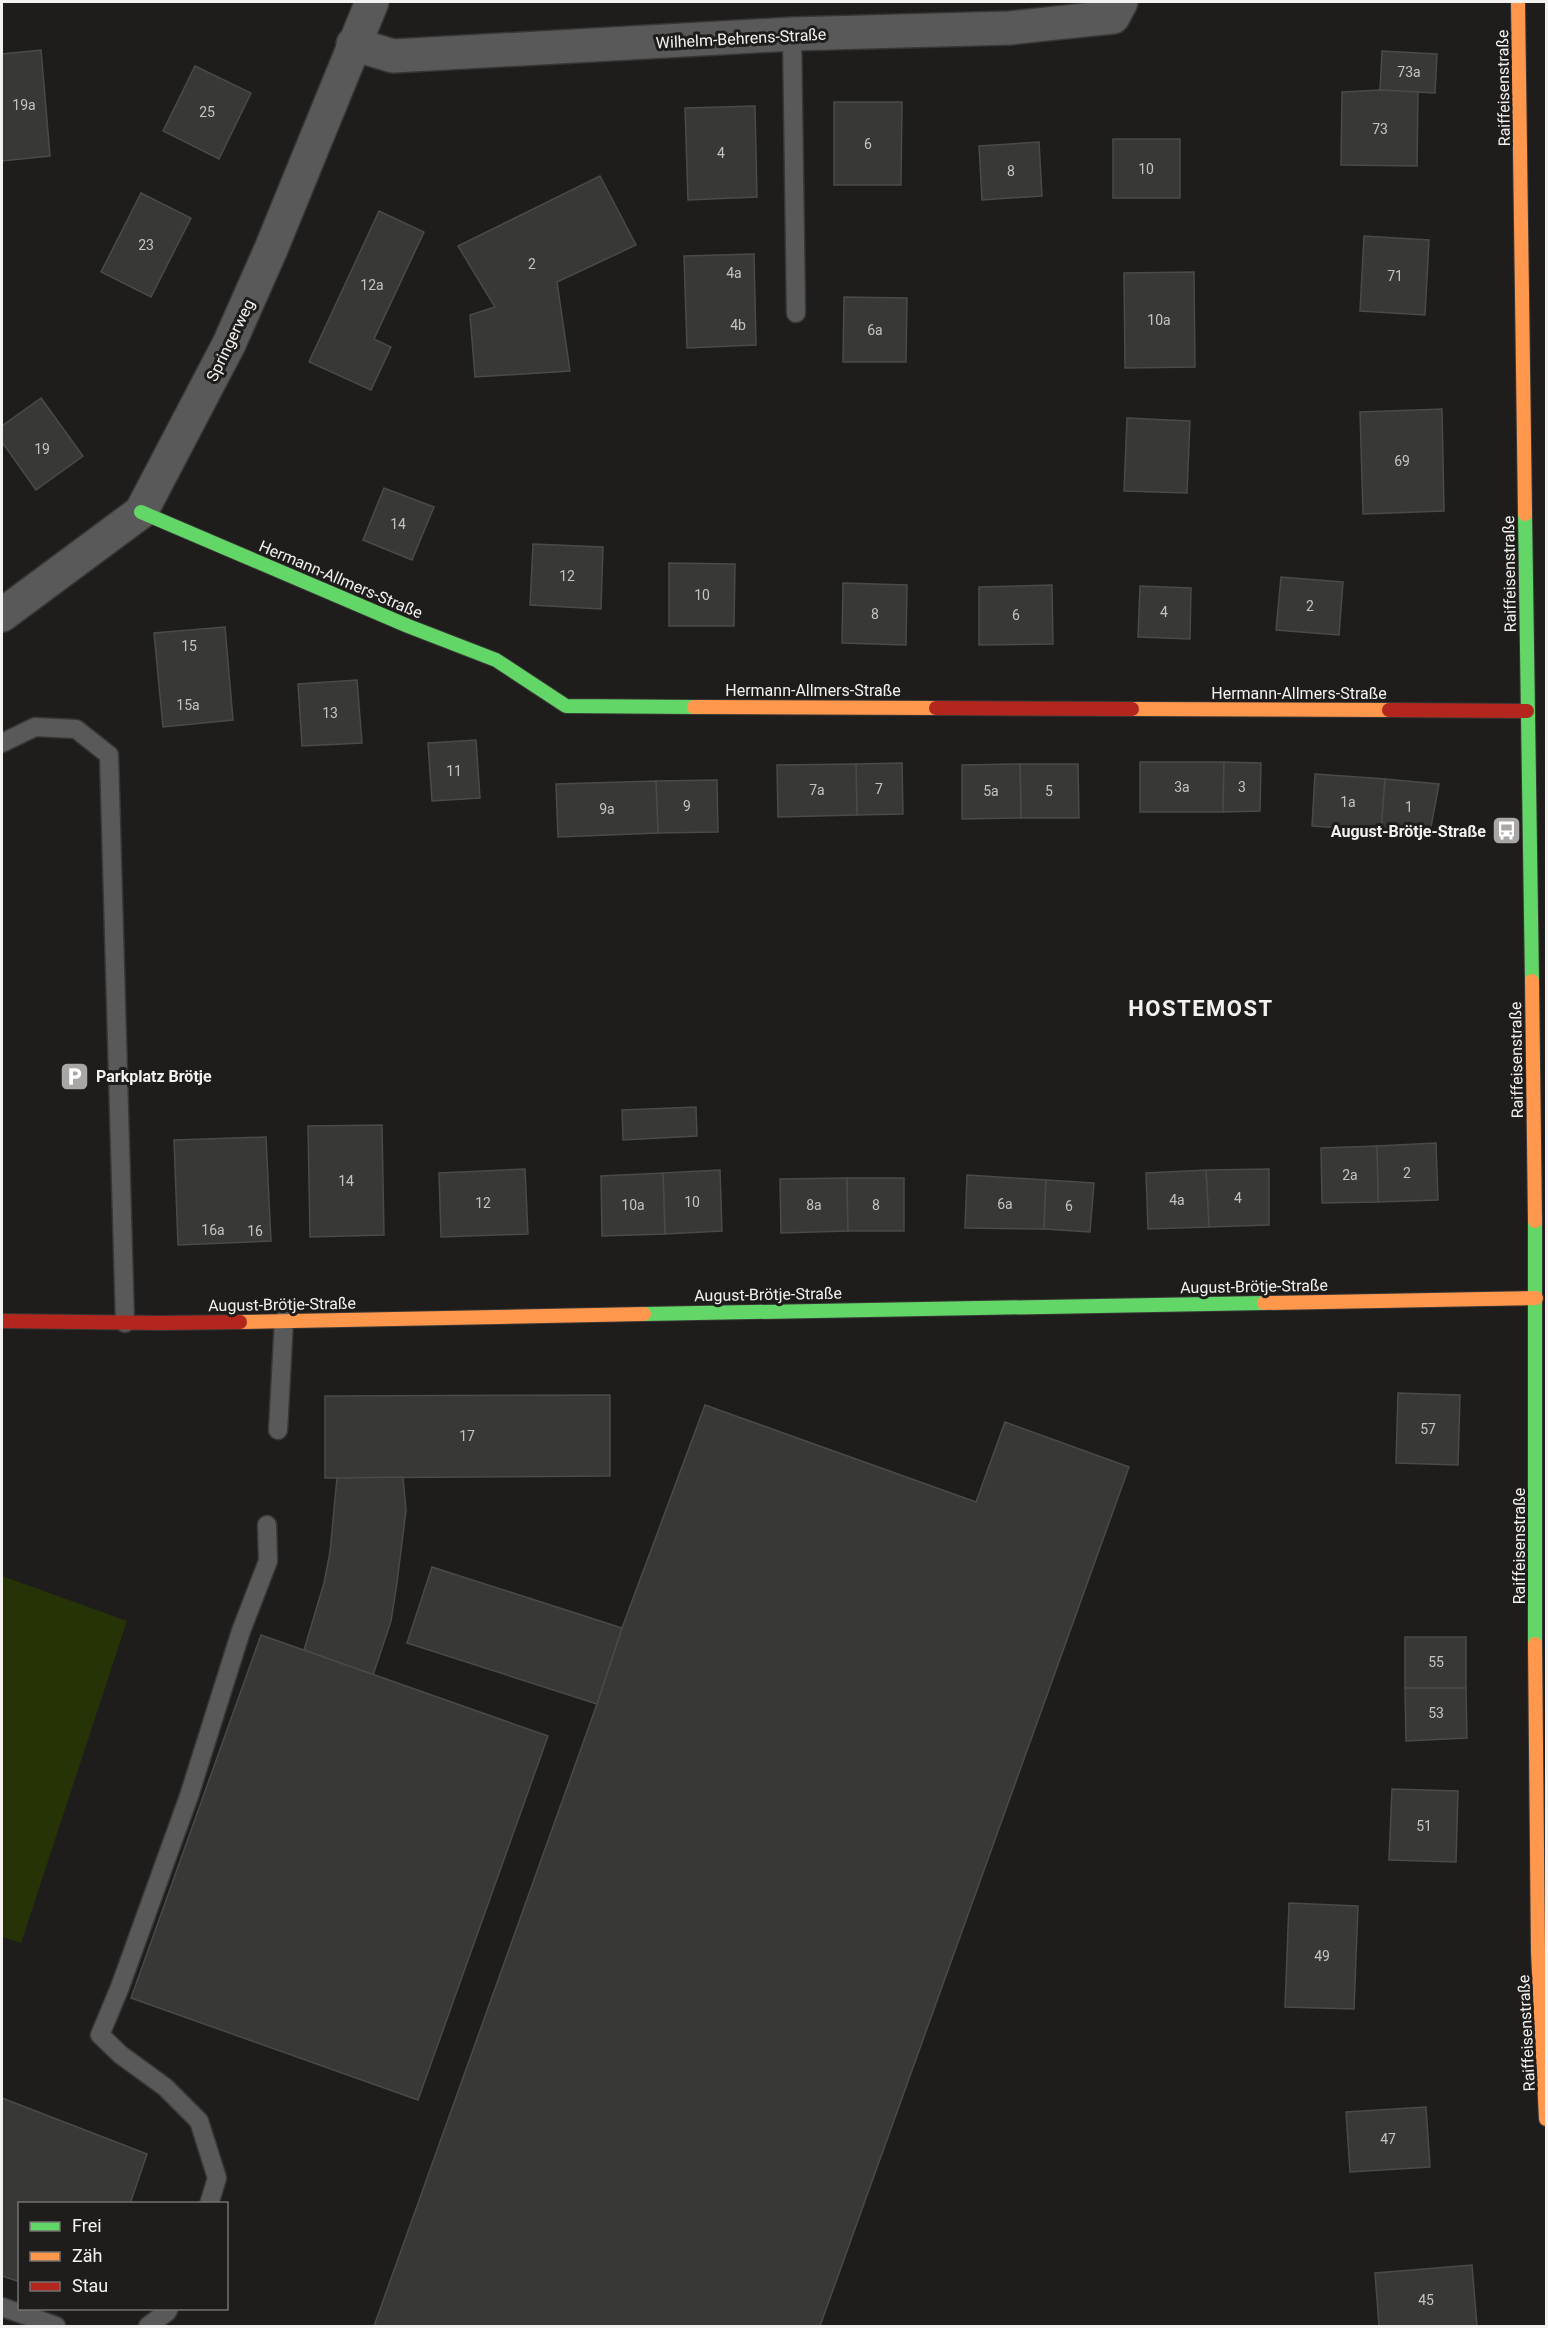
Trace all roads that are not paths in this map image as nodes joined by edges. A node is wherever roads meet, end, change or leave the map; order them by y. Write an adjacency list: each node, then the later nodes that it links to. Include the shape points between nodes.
1 (372, 2): 5 (street, Springerweg)
2 (1121, 2): 4 (street, Wilhelm-Behrens-Straße, via 1113,17 1009,28)
3 (1518, 2): 9 (street, Raiffeisenstraße)
4 (792, 34): 5 (street, Wilhelm-Behrens-Straße, via 393,56); 6 (lane)
5 (353, 44): 7 (street, Springerweg, via 229,344)
6 (796, 313)
7 (141, 512): 8 (street, Springerweg); 10 (street, Hermann-Allmers-Straße, via 496,660 566,706)
8 (2, 615)
9 (1536, 625): 10 (street, Raiffeisenstraße)
10 (1527, 711): 12 (street, Raiffeisenstraße)
11 (2, 743): 16 (lane, via 35,727 76,729 109,755)
12 (1539, 949): 13 (street, Raiffeisenstraße)
13 (1536, 1298): 14 (street, August-Brötje-Straße); 19 (street, Raiffeisenstraße)
14 (284, 1320): 16 (street, August-Brötje-Straße); 17 (lane)
15 (2, 1321): 16 (street, August-Brötje-Straße)
16 (125, 1323)
17 (279, 1430)
18 (267, 1525): 22 (lane, via 268,1561 241,1631 189,1796 100,2035 165,2087 199,2121 217,2178)
19 (1541, 1667): 20 (street, Raiffeisenstraße)
20 (1542, 1952): 21 (street, Raiffeisenstraße)
21 (1546, 2119)
22 (210, 2202)
23 (2, 2307): 25 (lane)
24 (168, 2310): 26 (lane)
25 (56, 2326)
26 (148, 2326)

